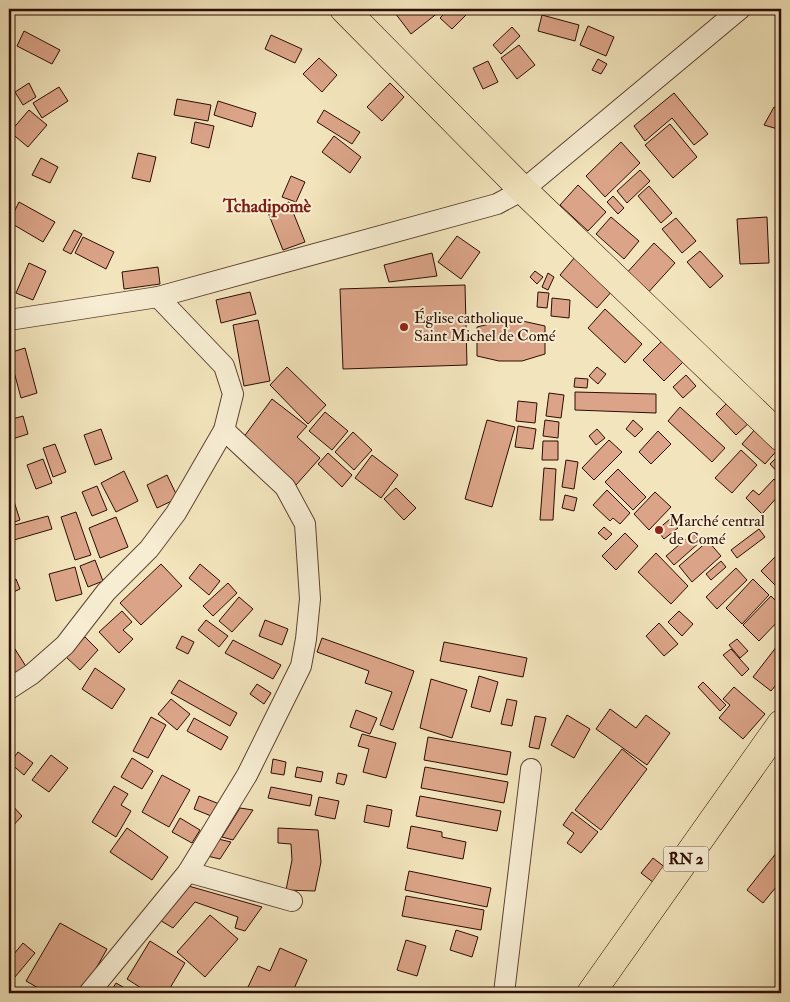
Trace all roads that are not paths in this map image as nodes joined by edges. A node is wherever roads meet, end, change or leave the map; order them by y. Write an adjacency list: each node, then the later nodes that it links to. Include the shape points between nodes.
1 (344, 9): 3 (main road)
2 (740, 9): 3 (street)
3 (523, 190): 4 (street, via 489,207); 7 (main road)
4 (158, 297): 5 (street); 6 (street, via 224,366 233,394)
5 (9, 320)
6 (224, 430): 8 (street, via 176,513 149,548 106,592 65,645); 12 (street, via 285,487 298,508 308,541 309,613 301,666 247,775)
7 (781, 437)
8 (9, 689)
9 (781, 724): 16 (main road, RN 2)
10 (781, 752): 17 (main road, RN 2)
11 (532, 769): 15 (street)
12 (188, 872): 13 (street); 14 (street)
13 (292, 901)
14 (89, 993)
15 (504, 993)
16 (592, 993)
17 (615, 993)

